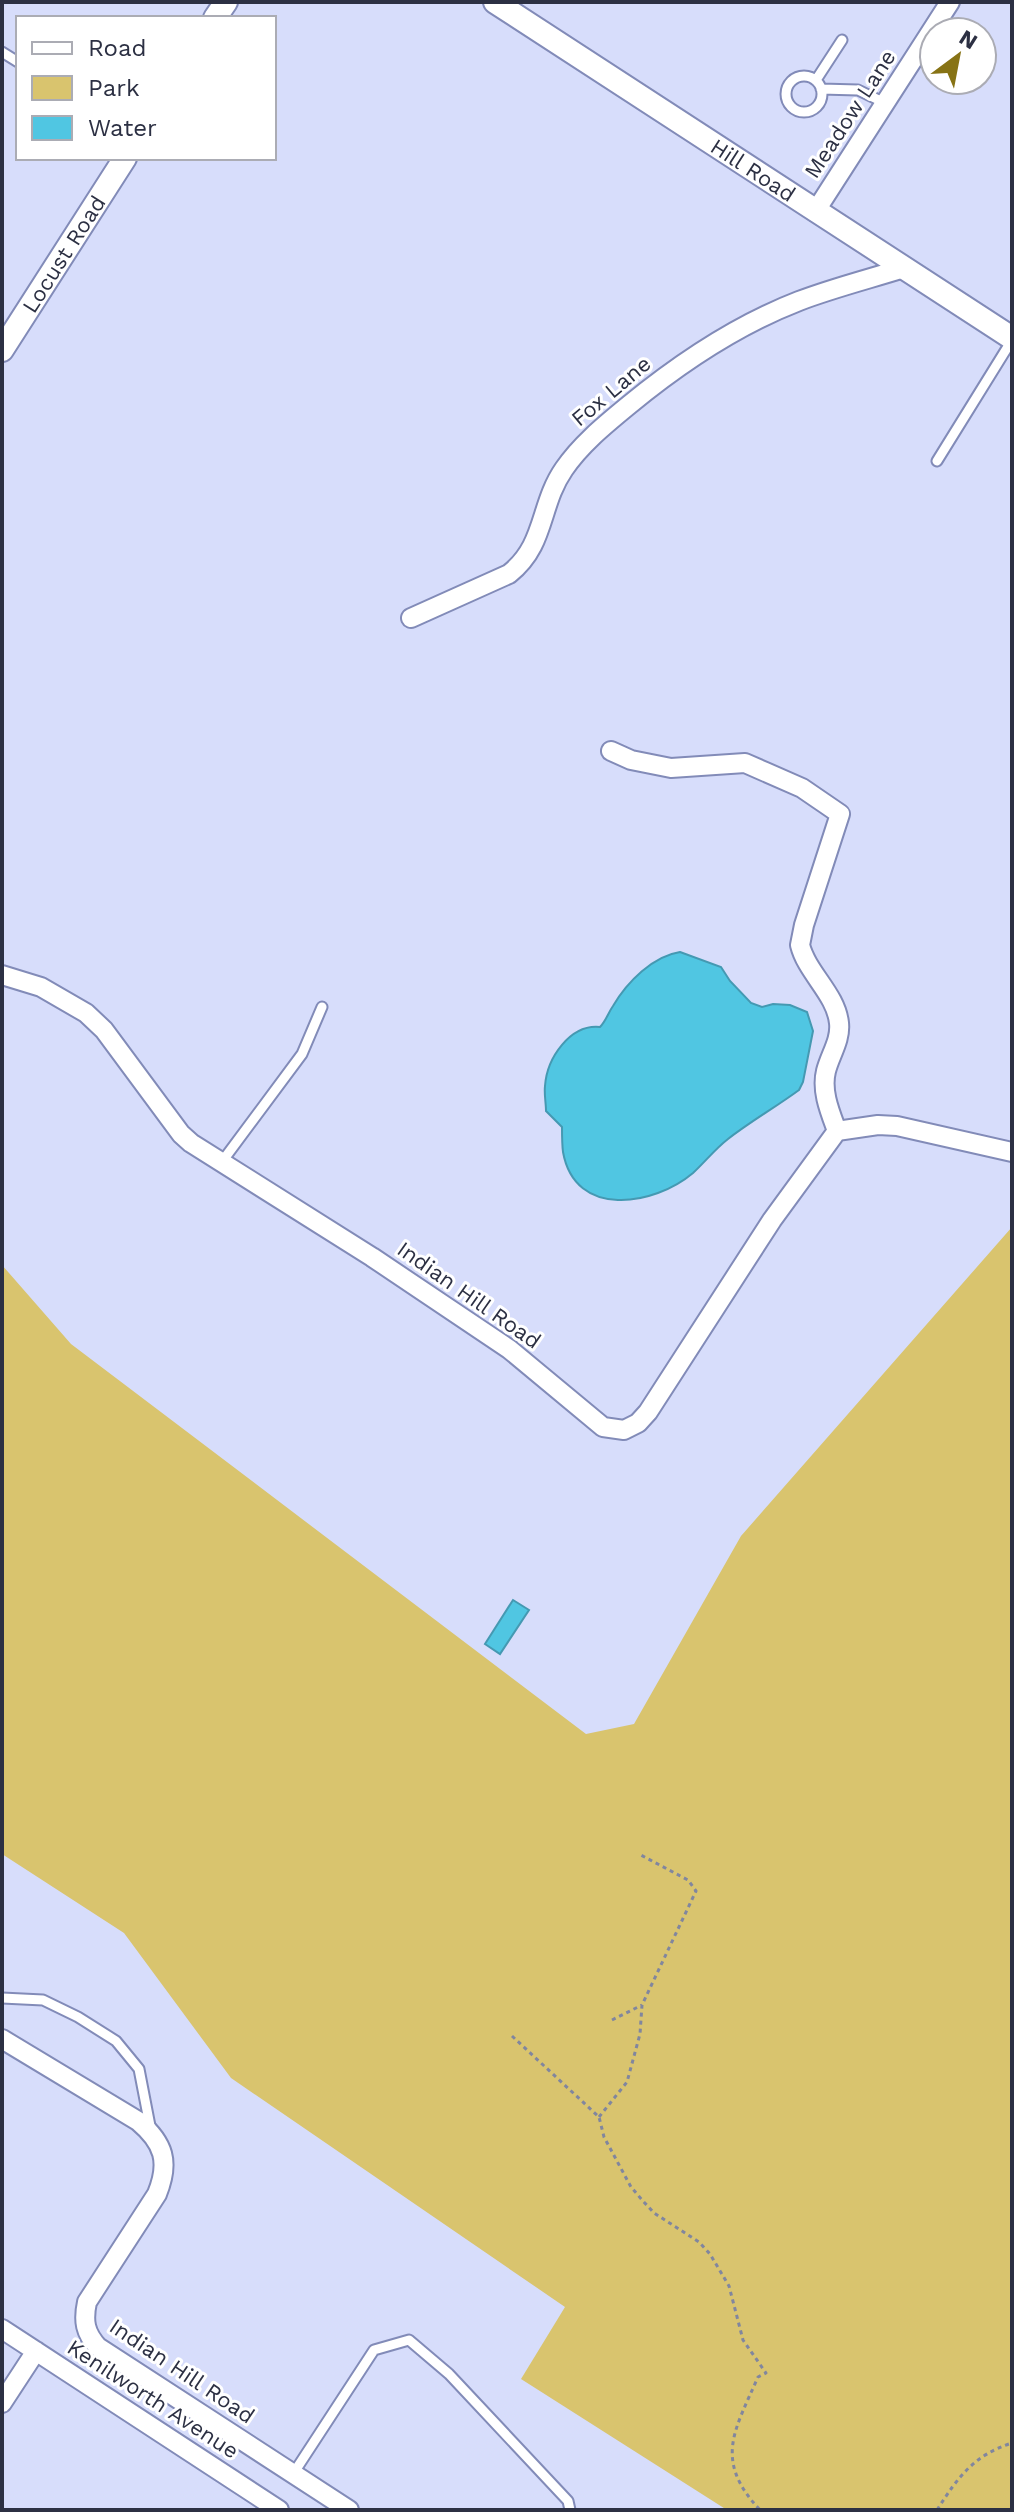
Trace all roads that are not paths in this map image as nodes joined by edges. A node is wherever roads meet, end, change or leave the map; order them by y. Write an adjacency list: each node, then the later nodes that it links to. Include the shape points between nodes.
1 (495, 2): 6 (street, Hill Road)
2 (950, 2): 4 (street, Meadow Lane)
3 (842, 40): 4 (lane, via 818,84 858,90)
4 (885, 103): 6 (street, Meadow Lane)
5 (124, 160): 9 (street, Locust Road)
6 (815, 212): 7 (street, Hill Road)
7 (904, 268): 8 (street, Hill Road); 11 (street, Fox Lane, via 801,300 728,335 674,370 585,443 564,469 532,551 521,564)
8 (1012, 339): 10 (lane)
9 (2, 350)
10 (937, 461)
11 (411, 618)
12 (611, 751): 15 (street, via 671,768 745,763 802,788 840,814 800,945 839,1025 824,1085)
13 (2, 975): 17 (street, Indian Hill Road, via 41,987 86,1013 181,1134)
14 (322, 1007): 17 (lane, via 302,1054)
15 (837, 1131): 16 (street, via 897,1126); 17 (street, Indian Hill Road, via 772,1220 648,1412 624,1430 590,1419 509,1349)
16 (1012, 1152)
17 (221, 1163)
18 (2, 1998): 20 (lane, via 43,2000 116,2041 139,2069)
19 (2, 2039): 20 (street)
20 (151, 2133): 24 (street, Indian Hill Road, via 164,2158 164,2177 87,2302 87,2336)
21 (2, 2329): 22 (street, Kenilworth Avenue)
22 (36, 2351): 23 (street); 25 (street, Kenilworth Avenue)
23 (2, 2403)
24 (293, 2474): 26 (street, Indian Hill Road); 27 (lane, via 374,2350 409,2340 449,2374 568,2501)
25 (270, 2508)
26 (349, 2510)
27 (570, 2510)

